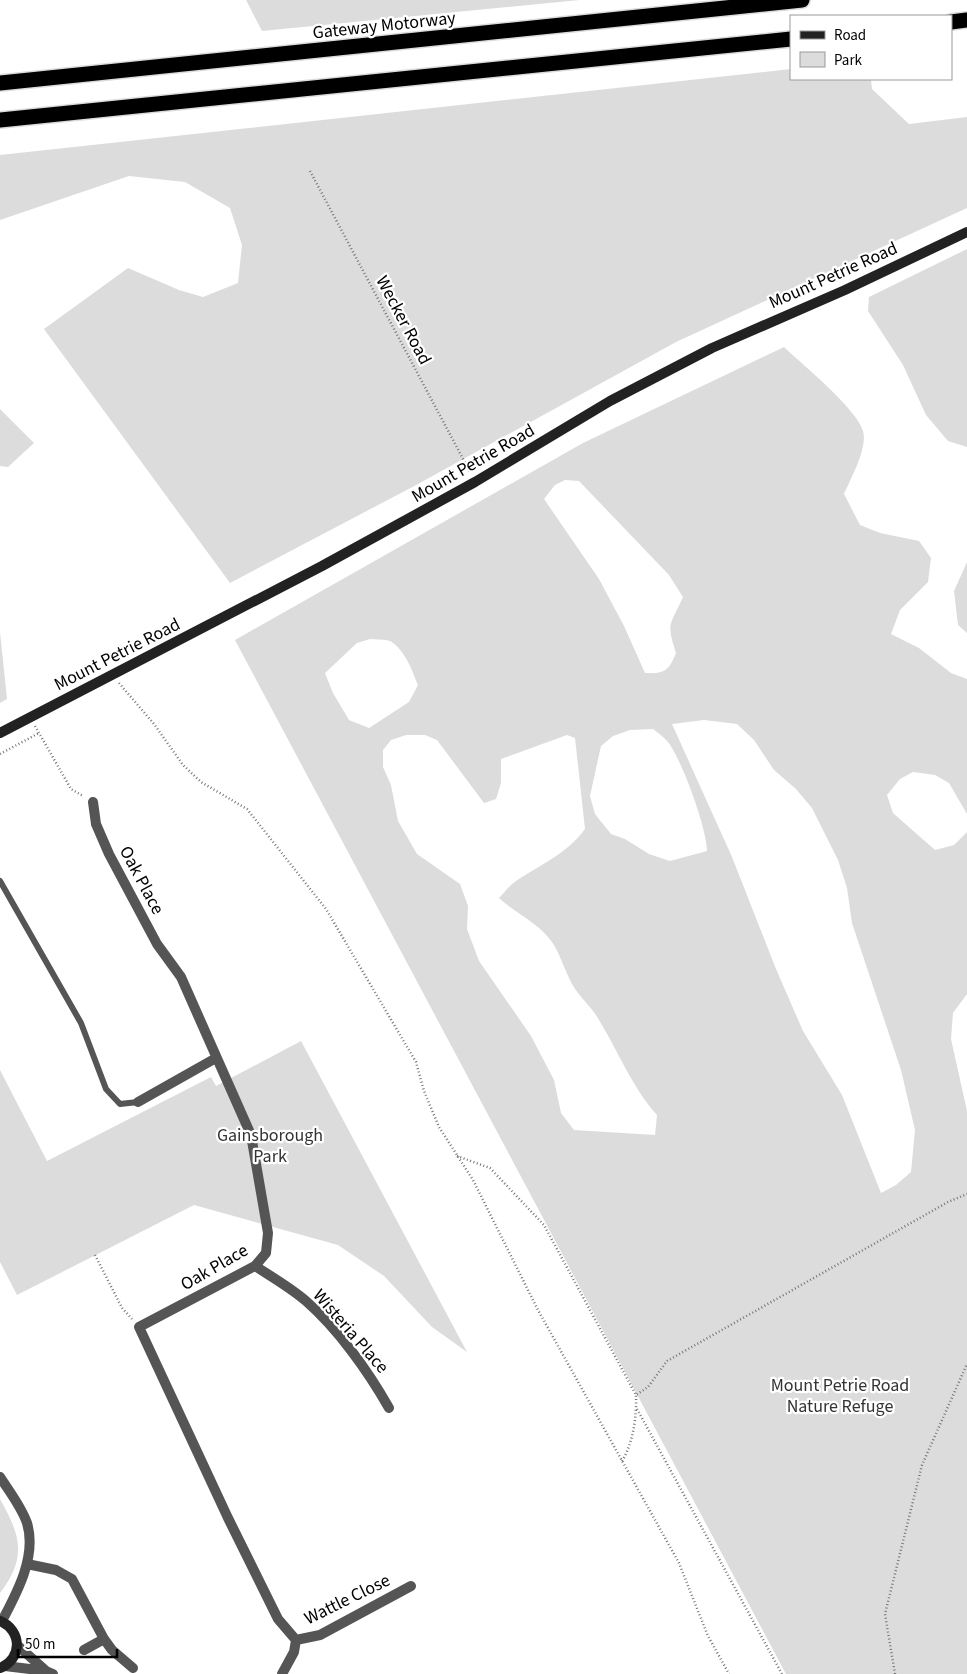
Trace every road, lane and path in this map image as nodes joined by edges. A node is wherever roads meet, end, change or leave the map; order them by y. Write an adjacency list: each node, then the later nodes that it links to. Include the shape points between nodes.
1 (802, 0): 5 (highway, Gateway Motorway)
2 (967, 20): 3 (highway)
3 (952, 22)
4 (790, 39): 6 (highway)
5 (0, 83)
6 (0, 120)
7 (310, 171): 9 (path, Wecker Road)
8 (967, 232): 9 (street, Mount Petrie Road, via 712,348 610,401)
9 (475, 482): 10 (street, Mount Petrie Road, via 322,566)
10 (112, 674): 11 (street, Mount Petrie Road); 19 (path, via 183,765 201,782 247,809 326,909 416,1062 435,1118)
11 (30, 716): 12 (street, Mount Petrie Road); 13 (path)
12 (0, 733)
13 (39, 733): 14 (path); 15 (path, via 71,789)
14 (0, 754)
15 (93, 802): 17 (street, Oak Place, via 96,824 109,854 157,944 181,977)
16 (0, 881): 18 (lane, via 81,1023 106,1090 120,1104)
17 (216, 1058): 18 (street); 22 (street, Oak Place, via 244,1114 259,1174 268,1233 266,1253)
18 (138, 1102)
19 (456, 1156): 25 (path, via 490,1168 544,1225); 28 (path, via 473,1180 538,1310)
20 (967, 1194): 25 (path, via 667,1361 648,1387)
21 (95, 1255): 23 (path, via 122,1308)
22 (255, 1266): 23 (street, Oak Place); 26 (street, Wisteria Place, via 318,1313 373,1379)
23 (139, 1327): 34 (street, via 278,1619)
24 (967, 1364): 43 (path, via 922,1464 886,1614)
25 (636, 1395): 27 (path)
26 (389, 1408)
27 (637, 1409): 28 (path); 42 (path)
28 (622, 1461): 41 (path, via 679,1563 708,1636)
29 (0, 1476): 30 (street, via 27,1523 30,1542)
30 (26, 1564): 32 (street); 33 (street, via 56,1570 72,1579)
31 (411, 1586): 34 (street, Wattle Close, via 320,1635)
32 (1, 1621): 35 (street, via 13,1631)
33 (104, 1639): 36 (street); 38 (street)
34 (296, 1640): 40 (street, via 294,1652)
35 (17, 1645): 37 (street, via 16,1653); 39 (street)
36 (84, 1650)
37 (3, 1667): 39 (street)
38 (133, 1668)
39 (50, 1672)
40 (282, 1674)
41 (729, 1674)
42 (782, 1674)
43 (894, 1674)

